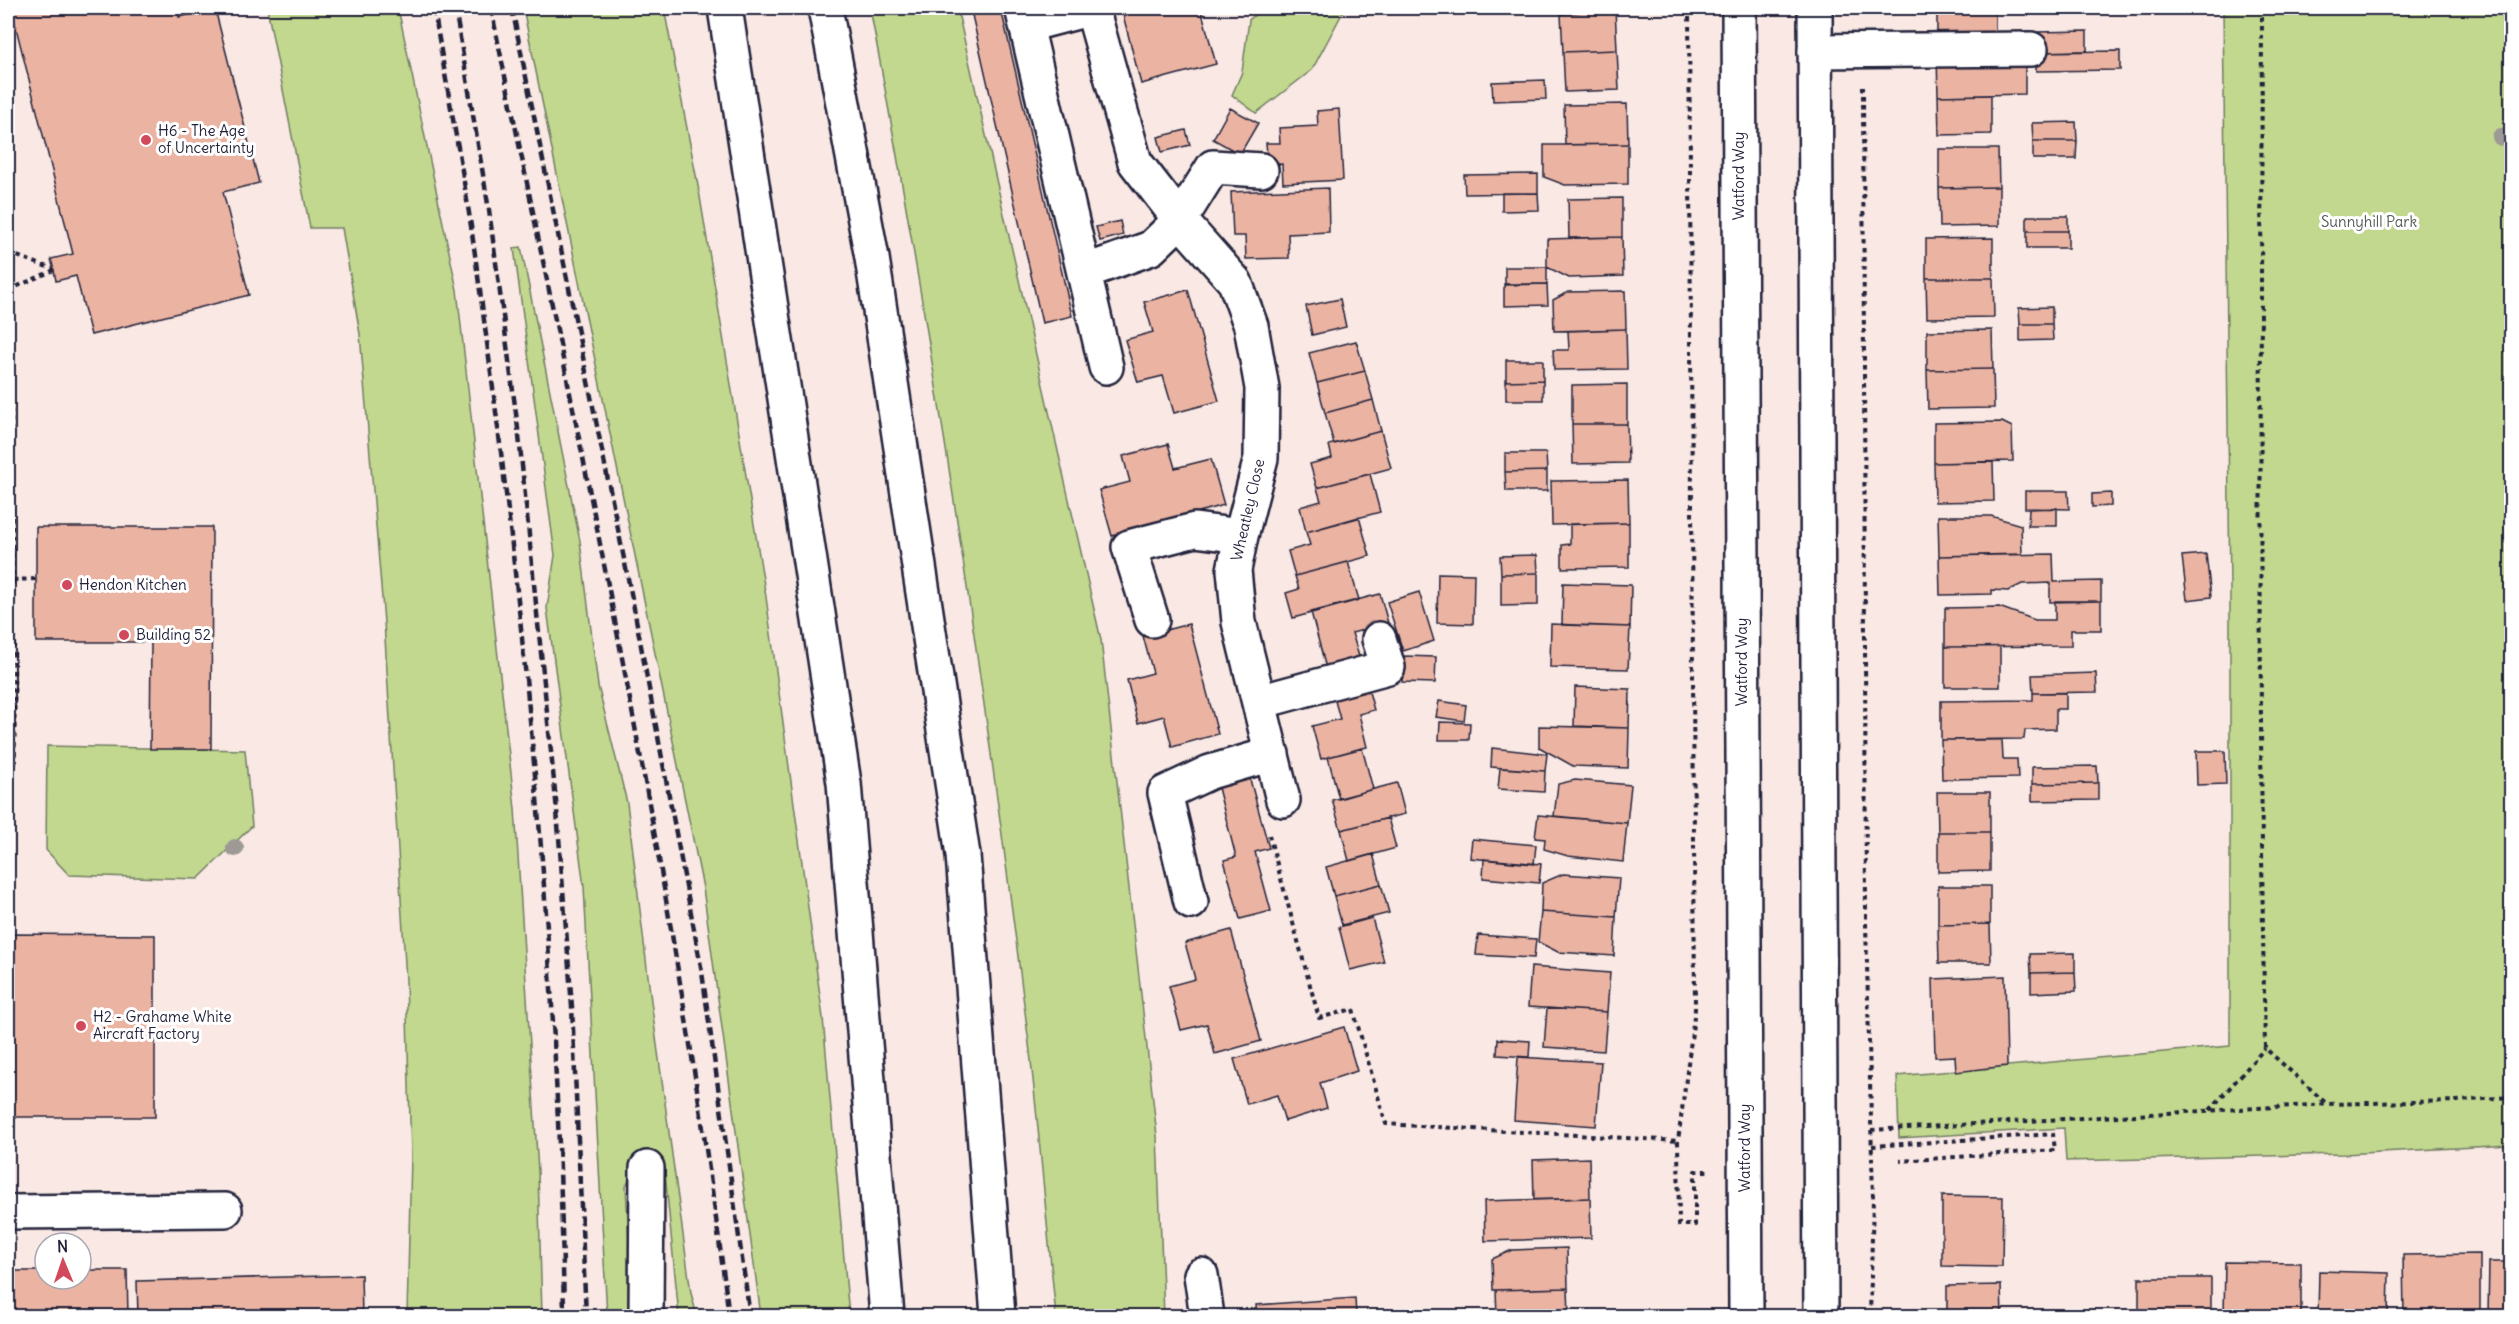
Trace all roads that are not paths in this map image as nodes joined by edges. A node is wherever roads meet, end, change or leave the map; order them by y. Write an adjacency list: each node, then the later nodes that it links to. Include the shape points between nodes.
1 (725, 8): 25 (main road, via 844,783)
2 (825, 8): 26 (main road, via 872,258 963,855)
3 (1092, 8): 6 (main road); 10 (main road, Wheatley Close, via 1135,162)
4 (1739, 8): 28 (main road, Watford Way)
5 (1815, 8): 8 (main road)
6 (1024, 16): 11 (main road)
7 (2031, 49): 8 (main road)
8 (1815, 51): 29 (main road)
9 (1261, 170): 10 (main road, via 1212,167)
10 (1180, 220): 11 (main road, via 1151,248); 13 (main road, Wheatley Close, via 1235,282 1251,326 1262,388 1262,458)
11 (1084, 272): 12 (main road)
12 (1106, 367)
13 (1240, 536): 14 (main road, via 1195,530 1130,547); 16 (main road, Wheatley Close, via 1234,570 1239,622)
14 (1152, 620)
15 (1379, 639): 16 (main road, via 1388,667)
16 (1259, 702): 17 (main road, Wheatley Close)
17 (1272, 754): 18 (main road, Wheatley Close); 19 (main road, via 1210,772 1165,793)
18 (1275, 814)
19 (1191, 902)
20 (647, 1168): 24 (main road)
21 (225, 1210): 22 (main road)
22 (8, 1212)
23 (1201, 1275): 27 (main road)
24 (646, 1317)
25 (887, 1317)
26 (998, 1317)
27 (1207, 1317)
28 (1746, 1317)
29 (1821, 1317)

